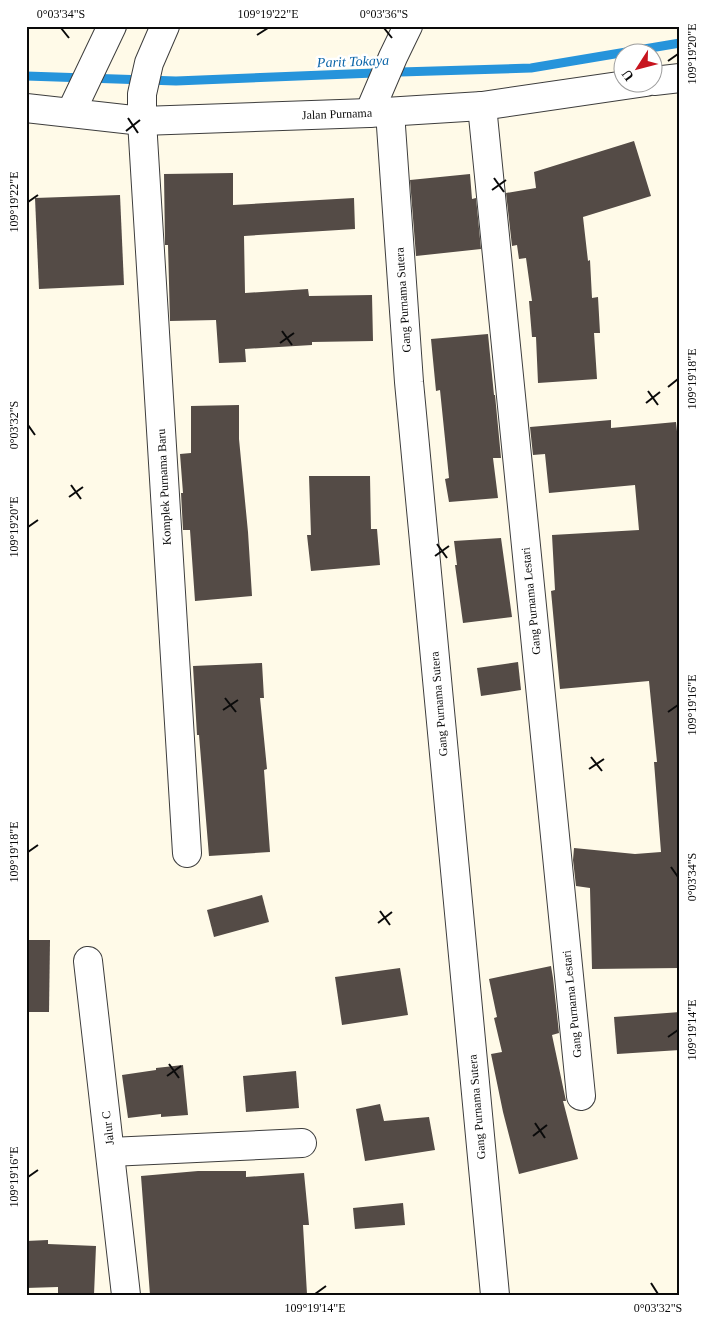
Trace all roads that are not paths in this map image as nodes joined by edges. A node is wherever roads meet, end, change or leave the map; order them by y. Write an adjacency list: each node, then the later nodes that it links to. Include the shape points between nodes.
1 (112, 26): 9 (street)
2 (165, 26): 11 (street, Komplek Purnama Baru, via 149,63 142,94)
3 (408, 26): 7 (street, via 393,57)
4 (680, 78): 5 (street)
5 (664, 80)
6 (614, 87): 8 (street, Jalan Purnama)
7 (379, 105): 8 (street, Jalan Purnama); 11 (street, Jalan Purnama); 18 (street, Gang Purnama Sutera, via 409,382)
8 (482, 106): 14 (street, Gang Purnama Lestari)
9 (73, 107): 10 (street, Jalan Purnama); 11 (street, Jalan Purnama)
10 (26, 108)
11 (142, 121): 12 (street, Komplek Purnama Baru)
12 (186, 853)
13 (88, 960): 16 (street, Jalur C)
14 (581, 1096)
15 (302, 1142): 16 (street)
16 (110, 1152): 17 (street, Jalur C)
17 (126, 1295)
18 (495, 1295)

